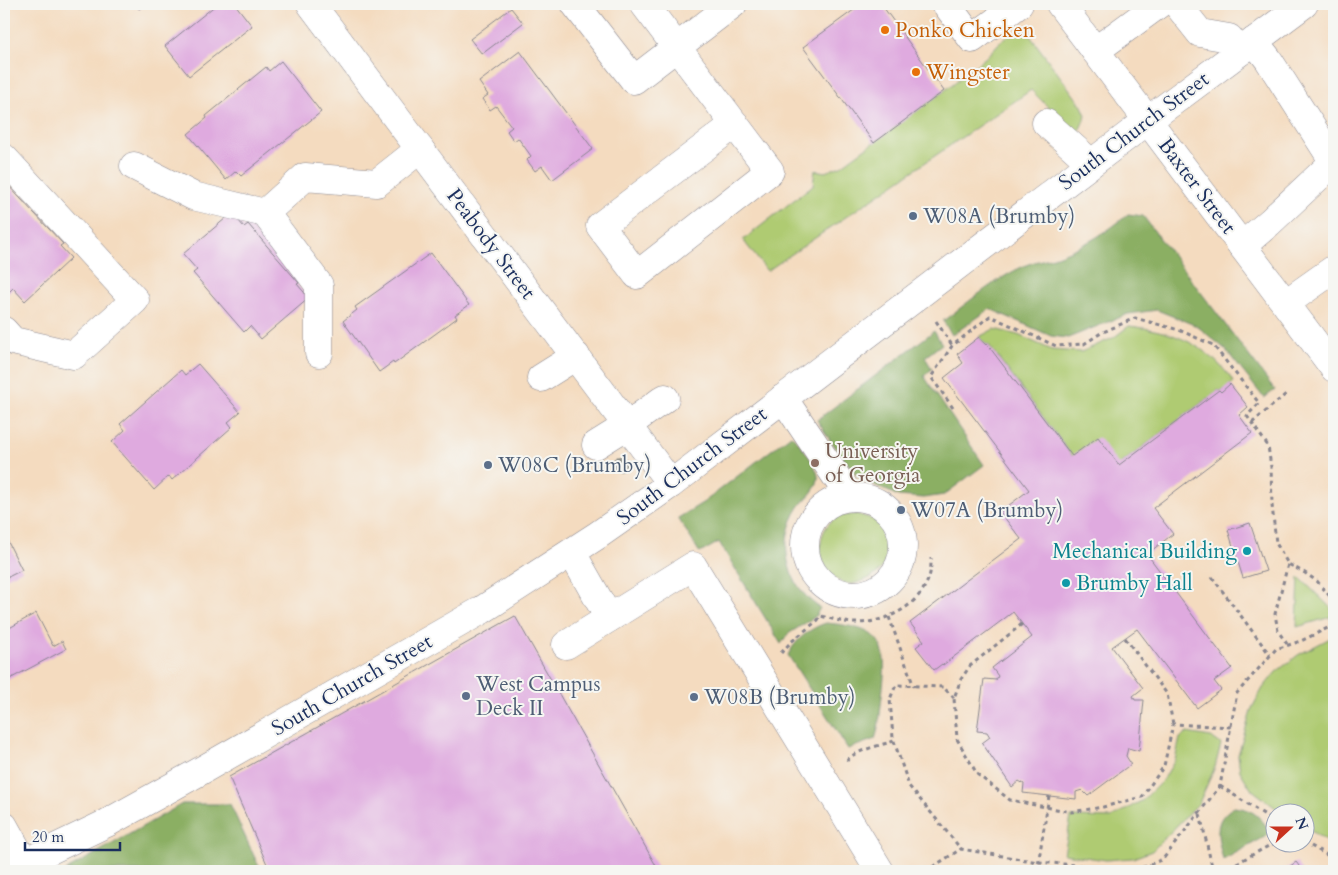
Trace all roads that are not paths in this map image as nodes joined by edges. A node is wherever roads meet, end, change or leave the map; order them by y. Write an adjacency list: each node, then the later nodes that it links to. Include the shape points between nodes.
1 (311, 4): 17 (street, Peabody Street)
2 (575, 4): 11 (street, via 634,80)
3 (644, 4): 11 (street)
4 (733, 4): 11 (street)
5 (946, 4): 6 (street, via 972,39)
6 (1020, 4)
7 (1060, 4): 13 (street, Baxter Street)
8 (1159, 4): 13 (street)
9 (1177, 4): 12 (street, via 1200,33 1229,38)
10 (1304, 4): 12 (street, South Church Street)
11 (678, 47): 16 (street)
12 (1247, 47): 14 (street, South Church Street); 22 (street, via 1268,59 1334,162)
13 (1095, 51): 14 (street, Baxter Street)
14 (1147, 120): 19 (street, South Church Street); 22 (street, Baxter Street)
15 (1046, 123): 19 (street)
16 (735, 124): 16 (street, via 770,171 637,275 600,226)
17 (420, 149): 21 (street, via 377,184 305,177); 27 (street, Peabody Street)
18 (4, 158): 25 (street, via 135,300 74,354 13,341)
19 (1091, 163): 31 (street, South Church Street)
20 (134, 166): 21 (street, via 193,196)
21 (266, 213): 26 (street, via 319,286)
22 (1242, 246): 24 (street, Baxter Street)
23 (1334, 269): 24 (street)
24 (1286, 303): 28 (street, Baxter Street)
25 (4, 331)
26 (319, 353)
27 (576, 356): 29 (street); 32 (street, Peabody Street)
28 (1334, 368)
29 (541, 378)
30 (665, 398): 32 (street)
31 (783, 398): 34 (street, South Church Street); 35 (street)
32 (628, 425): 33 (street); 34 (street, Peabody Street)
33 (596, 445)
34 (671, 484): 36 (street, South Church Street)
35 (850, 497)
36 (572, 553): 37 (street); 40 (street, South Church Street, via 482,610 197,774 107,823)
37 (609, 618): 38 (street); 41 (street, via 693,566)
38 (566, 645)
39 (4, 826): 40 (street)
40 (15, 867)
41 (879, 869)

